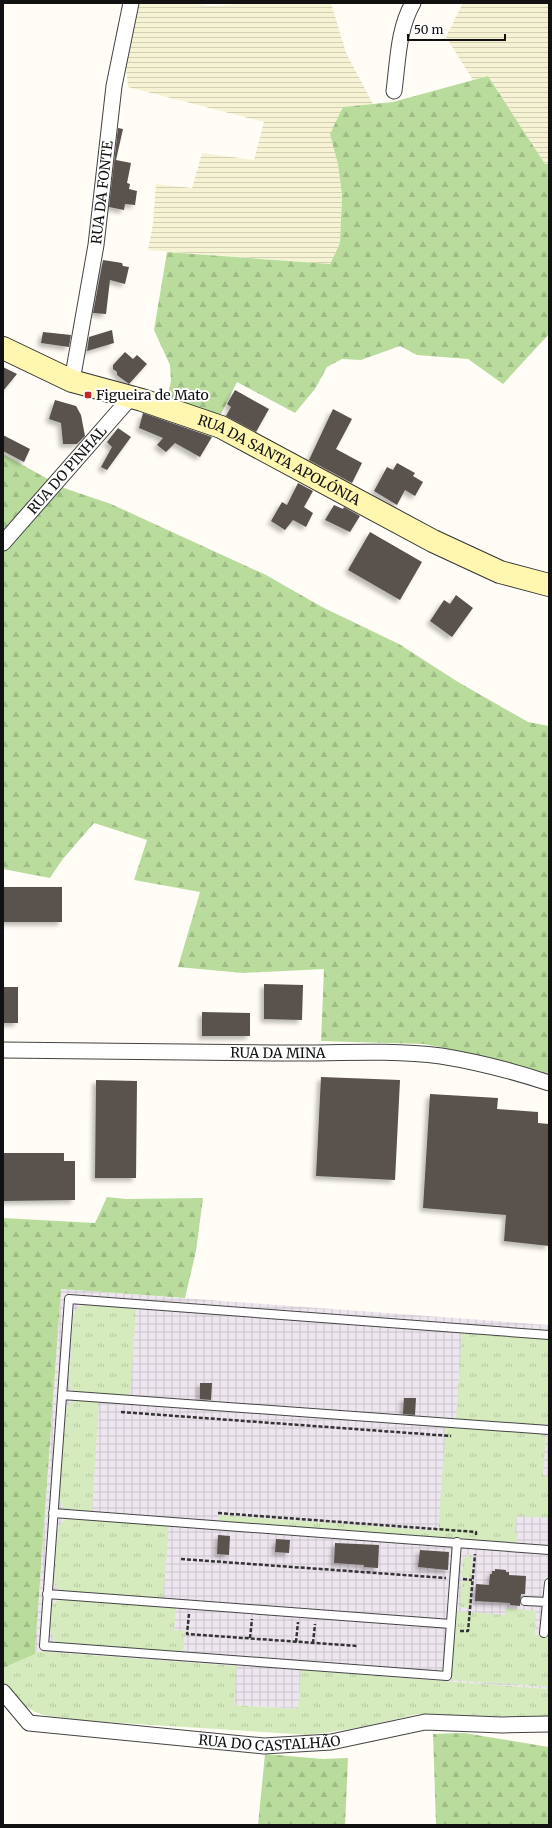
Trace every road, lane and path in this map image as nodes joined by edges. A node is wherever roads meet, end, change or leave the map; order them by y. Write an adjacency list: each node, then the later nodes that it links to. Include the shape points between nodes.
1 (131, 3): 5 (street, RUA DA FONTE, via 114,86 96,245)
2 (413, 3): 3 (street, via 400,39)
3 (394, 91)
4 (3, 348): 5 (street, RUA DA SANTA APOLÓNIA)
5 (72, 381): 6 (street, RUA DA SANTA APOLÓNIA)
6 (131, 397): 7 (street, RUA DO PINHAL); 8 (street, RUA DA SANTA APOLÓNIA, via 221,427 434,541 500,572)
7 (3, 543)
8 (549, 586)
9 (3, 1050): 10 (street, RUA DA MINA, via 311,1054 375,1052 432,1056 483,1064)
10 (549, 1083)
11 (549, 1335): 12 (lane, via 69,1299)
12 (62, 1395): 14 (lane); 16 (lane)
13 (121, 1412): 15 (path)
14 (549, 1430)
15 (451, 1436)
16 (54, 1513): 18 (lane); 25 (lane)
17 (218, 1514): 19 (path, via 476,1532)
18 (457, 1542): 19 (lane); 22 (lane)
19 (476, 1544): 20 (lane); 23 (path)
20 (549, 1550)
21 (180, 1559): 22 (path)
22 (454, 1578): 23 (path); 32 (lane)
23 (472, 1580): 32 (path, via 468,1631)
24 (549, 1583): 27 (lane)
25 (47, 1594): 32 (lane); 32 (lane, via 44,1646 447,1676)
26 (525, 1601): 27 (lane)
27 (547, 1602): 33 (lane)
28 (189, 1611): 34 (path, via 187,1634)
29 (252, 1616): 34 (path)
30 (304, 1619): 35 (path, via 298,1619)
31 (315, 1620): 36 (path)
32 (451, 1627)
33 (544, 1634)
34 (250, 1638): 35 (path)
35 (296, 1642): 36 (path)
36 (313, 1643): 37 (path)
37 (358, 1646)
38 (3, 1692): 39 (street, RUA DO CASTALHÃO, via 29,1723 264,1746 331,1742 425,1722)
39 (549, 1724)

